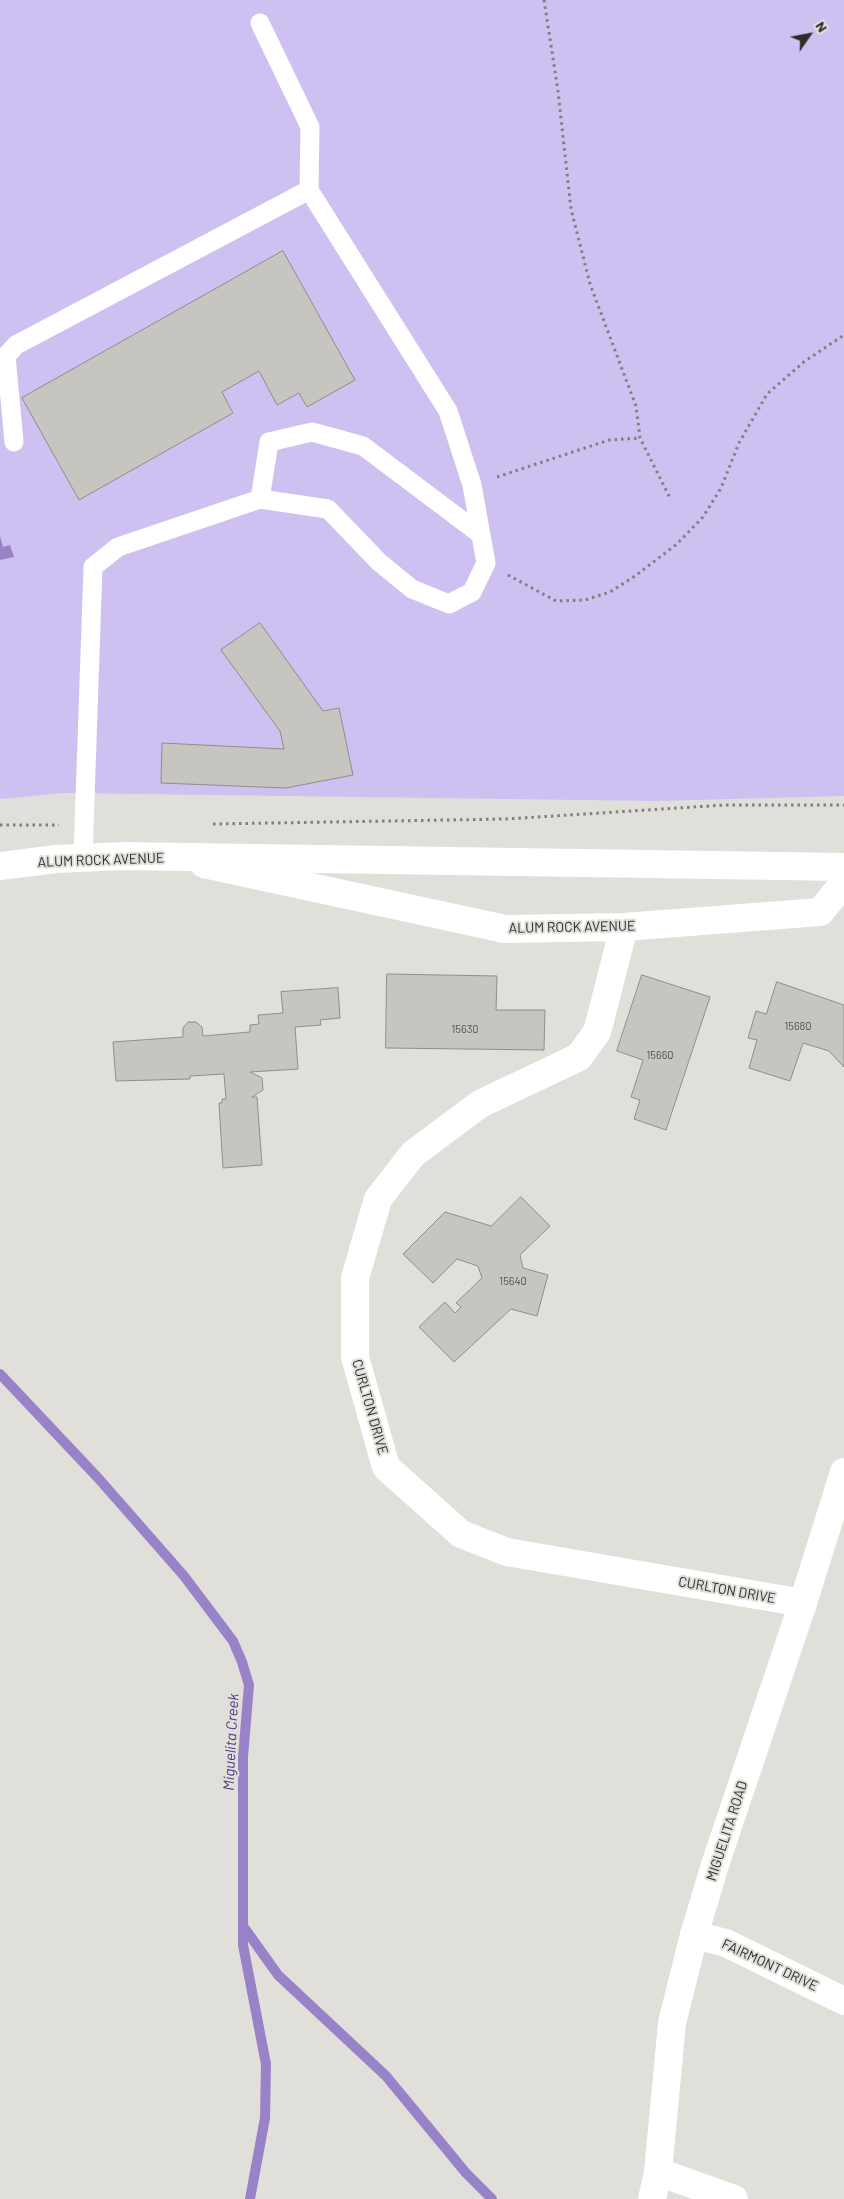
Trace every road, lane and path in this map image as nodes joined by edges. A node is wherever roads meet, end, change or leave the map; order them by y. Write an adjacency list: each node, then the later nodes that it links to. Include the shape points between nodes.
1 (544, 0): 5 (path, via 571,209 590,284 636,406)
2 (260, 23): 3 (lane, via 310,127)
3 (309, 190): 6 (lane, via 16,345 6,356); 7 (lane, via 448,411)
4 (844, 335): 11 (path, via 805,361 767,394 703,517 677,544 610,592 585,600 556,602)
5 (640, 438): 7 (path, via 609,440 582,447); 9 (path)
6 (14, 442)
7 (472, 485): 10 (lane)
8 (260, 499): 10 (lane, via 269,442 312,432 363,446); 11 (lane, via 328,509 378,562 412,589 449,604 472,592); 15 (lane, via 118,547 93,567)
9 (671, 500)
10 (480, 534): 11 (lane)
11 (486, 563)
12 (844, 805): 13 (path, via 725,805 506,819)
13 (210, 824)
14 (0, 825): 15 (path)
15 (83, 825): 16 (lane)
16 (83, 857): 17 (street, ALUM ROCK AVENUE); 18 (street, ALUM ROCK AVENUE)
17 (173, 857): 19 (street, ALUM ROCK AVENUE); 21 (street, ALUM ROCK AVENUE, via 505,928)
18 (0, 866)
19 (844, 868)
20 (844, 883): 21 (street, ALUM ROCK AVENUE, via 820,912)
21 (624, 928): 23 (street, CURLTON DRIVE, via 597,1032 579,1057 480,1104 412,1154 378,1199 355,1278 355,1358 386,1467 460,1534 507,1552)
22 (844, 1472): 23 (street, MIGUELITA ROAD)
23 (804, 1603): 24 (street, MIGUELITA ROAD)
24 (694, 1935): 25 (street, FAIRMONT DRIVE, via 726,1943); 26 (street, MIGUELITA ROAD, via 672,2023)
25 (844, 2000)
26 (658, 2172): 27 (street, MIGUELITA ROAD); 28 (street)
27 (652, 2199)
28 (734, 2199)

